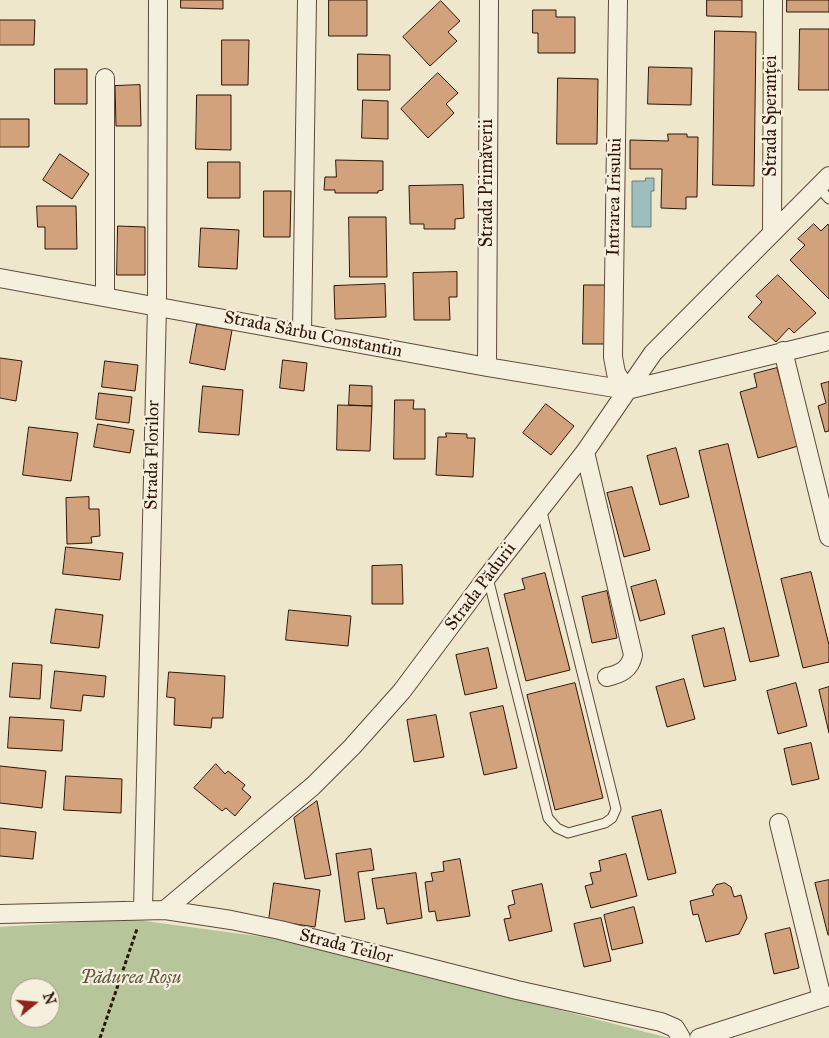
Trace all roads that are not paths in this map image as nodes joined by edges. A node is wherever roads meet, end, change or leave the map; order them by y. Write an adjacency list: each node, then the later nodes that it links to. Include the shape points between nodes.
1 (158, 0): 11 (street, Strada Florilor)
2 (307, 0): 12 (street)
3 (489, 0): 15 (street, Strada Primăverii)
4 (618, 0): 16 (street, Intrarea Irisului, via 613,358 616,373)
5 (773, 0): 8 (street, Strada Speranței)
6 (105, 78): 10 (street)
7 (825, 187): 8 (street)
8 (772, 233): 16 (street, via 653,353)
9 (0, 278): 10 (street, Strada Sârbu Constantin)
10 (105, 296): 11 (street, Strada Sârbu Constantin)
11 (156, 305): 12 (street, Strada Sârbu Constantin); 23 (street, Strada Florilor)
12 (302, 332): 15 (street, Strada Sârbu Constantin)
13 (829, 341): 14 (street)
14 (783, 351): 16 (street); 19 (street)
15 (487, 367): 16 (street, Strada Sârbu Constantin)
16 (627, 390): 17 (street, Strada Pădurii)
17 (585, 452): 18 (street, Strada Pădurii); 21 (street, via 633,655 632,663 624,671)
18 (541, 508): 20 (street, Strada Pădurii); 20 (lane, via 616,809 605,823 568,833 557,828 548,818)
19 (829, 537)
20 (487, 577): 24 (street, Strada Pădurii, via 402,691 352,747 306,792)
21 (607, 678)
22 (779, 823): 26 (street)
23 (143, 909): 24 (street, Strada Teilor); 25 (street, Strada Teilor)
24 (165, 910): 27 (street, Strada Teilor, via 280,930 517,990 661,1022 675,1028)
25 (0, 914)
26 (825, 997): 28 (street)
27 (680, 1038)
28 (699, 1038)

